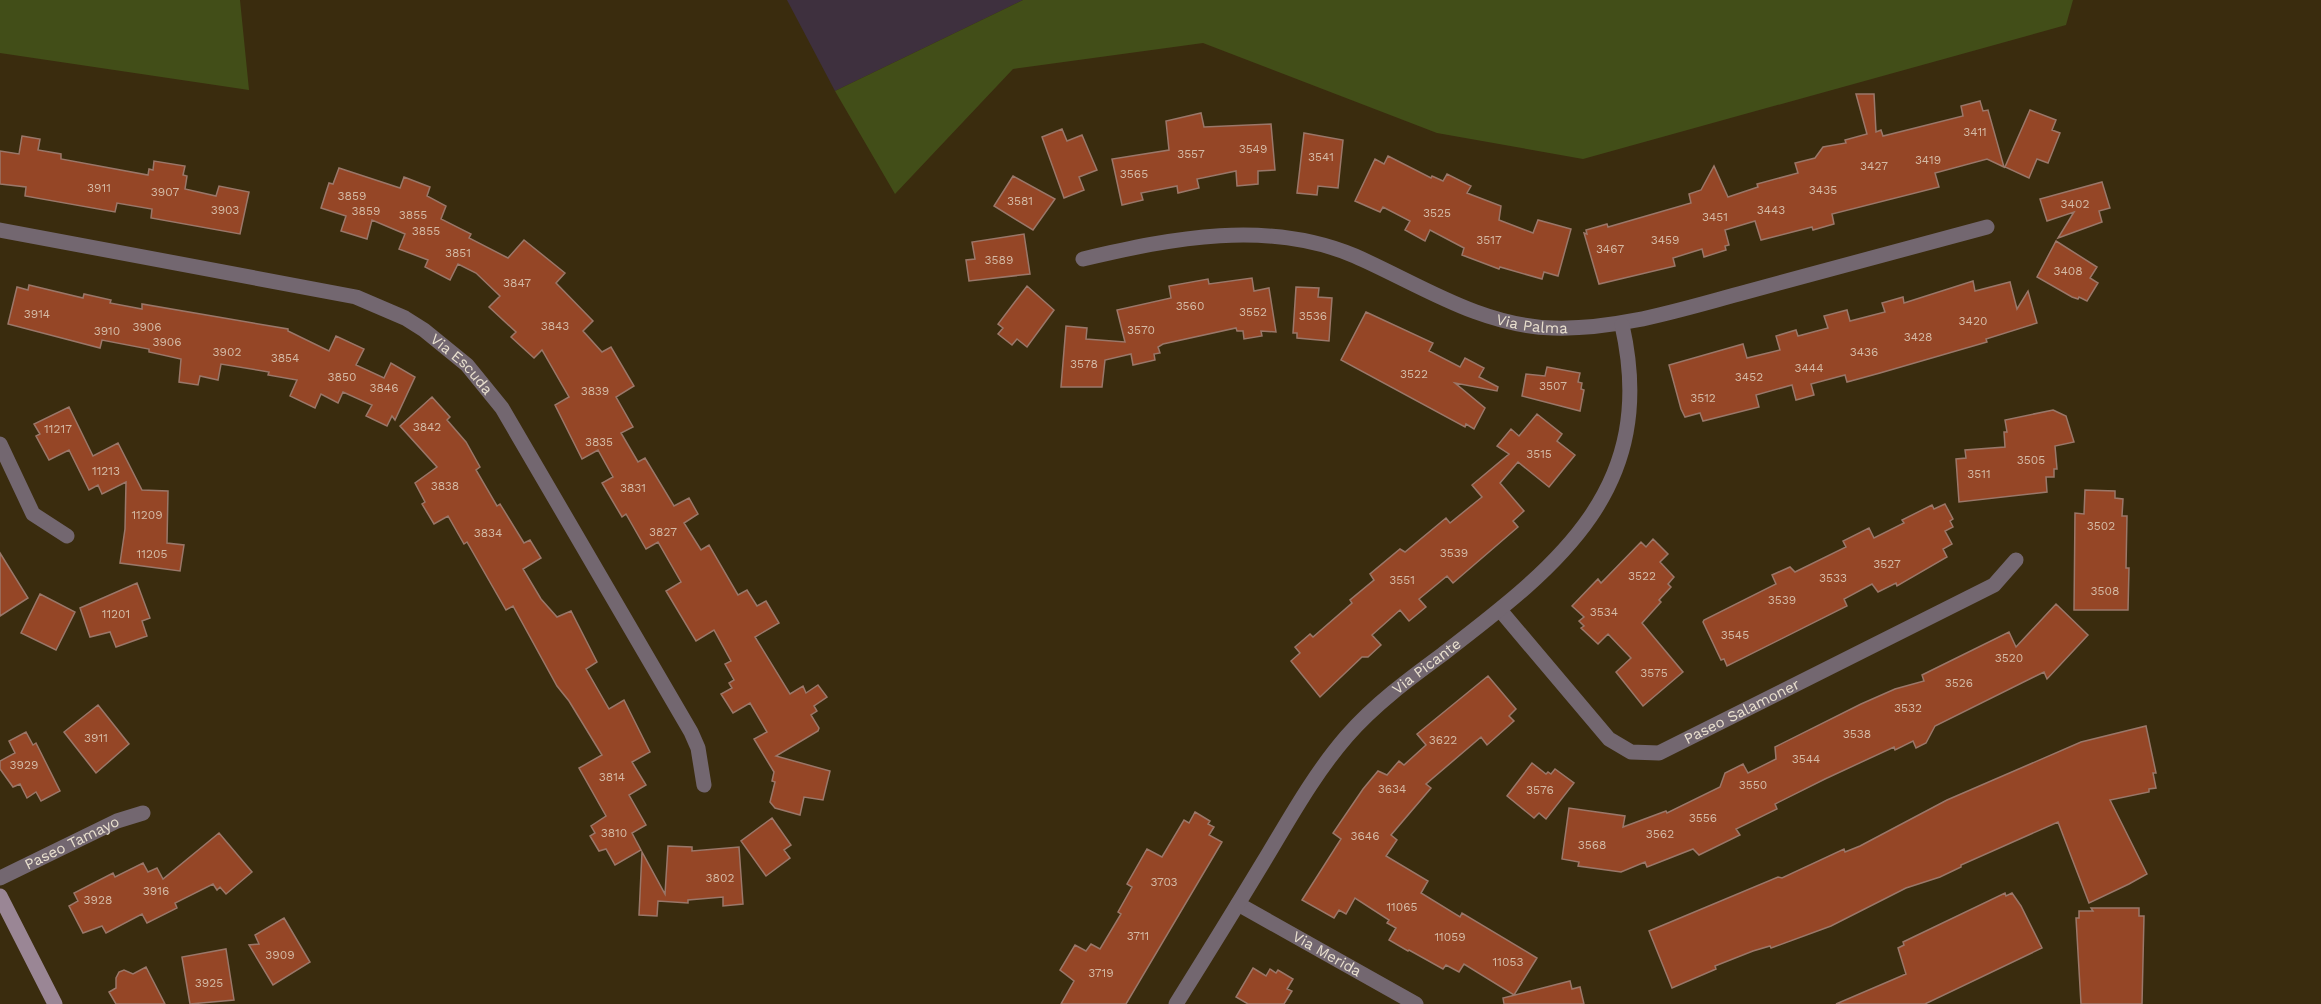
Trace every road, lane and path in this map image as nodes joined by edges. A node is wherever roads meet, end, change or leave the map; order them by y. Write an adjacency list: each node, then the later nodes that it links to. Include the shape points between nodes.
1 (1987, 227): 4 (street, Via Palma)
2 (0, 230): 9 (street, Via Escuda, via 347,295 405,318 446,347 484,384 520,436 691,732)
3 (1083, 259): 4 (street, Via Palma, via 1136,246 1239,234 1296,237 1354,256 1450,303 1493,317 1551,328)
4 (1622, 325): 8 (street, Via Picante, via 1629,355 1631,401 1617,468 1583,529)
5 (0, 444): 6 (street, via 33,514)
6 (67, 536)
7 (2016, 560): 8 (street, Paseo Salamoner, via 1994,585 1659,753 1631,752 1609,739)
8 (1500, 610): 13 (street, Via Picante, via 1386,697 1347,736 1309,786)
9 (704, 784)
10 (143, 813): 11 (street, Paseo Tamayo, via 117,821)
11 (0, 878)
12 (0, 896): 14 (main road)
13 (1238, 904): 15 (street, Via Picante); 16 (street, Via Merida)
14 (55, 1004)
15 (1176, 1004)
16 (1416, 1004)

